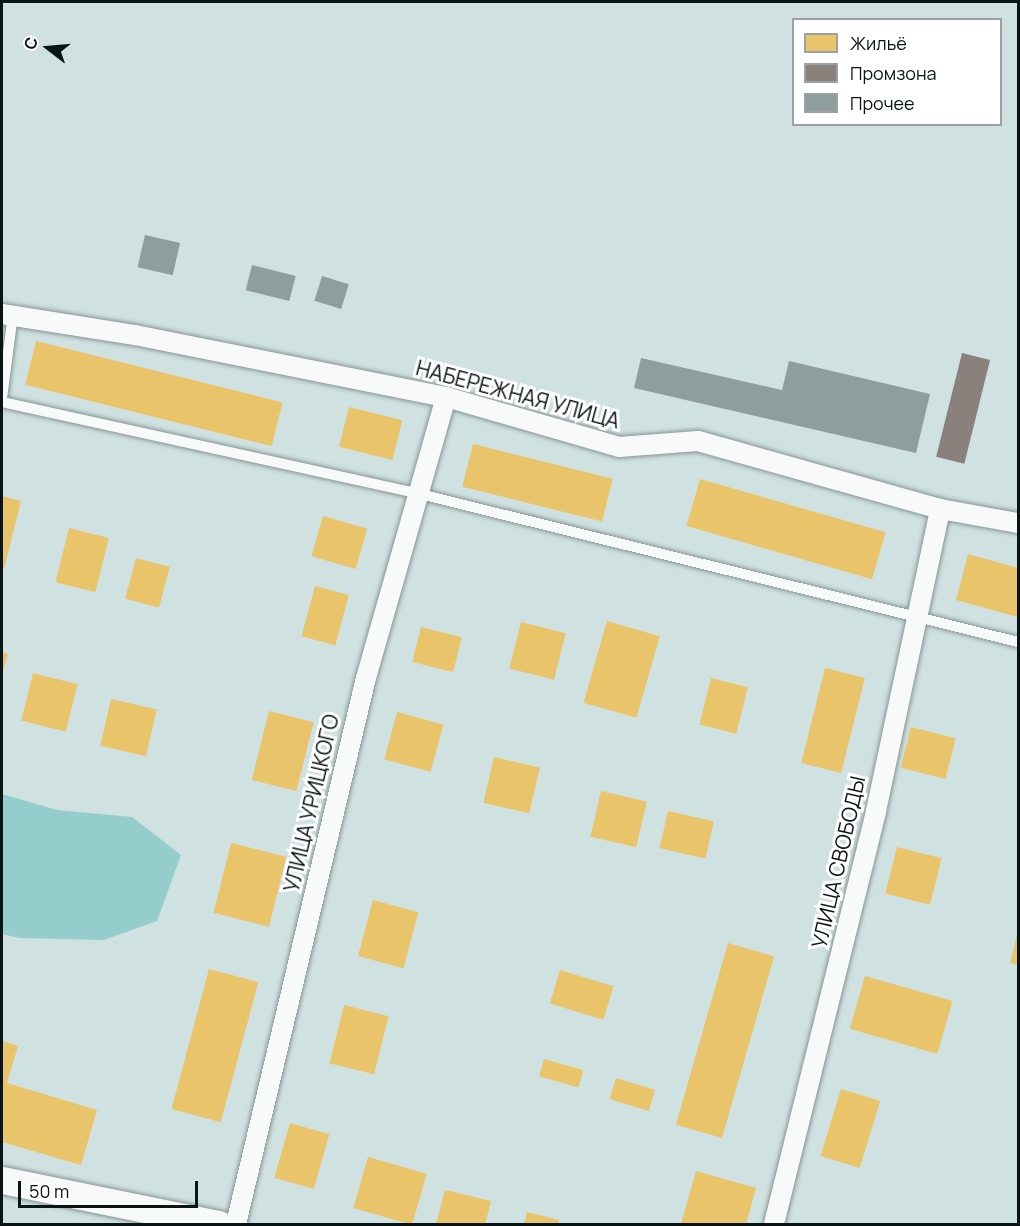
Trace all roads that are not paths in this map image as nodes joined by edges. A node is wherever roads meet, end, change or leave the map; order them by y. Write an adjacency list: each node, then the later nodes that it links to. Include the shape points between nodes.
1 (7, 314): 2 (street, НАБЕРЕЖНАЯ УЛИЦА); 3 (lane)
2 (446, 397): 5 (street, УЛИЦА УРИЦКОГО); 6 (street, НАБЕРЕЖНАЯ УЛИЦА, via 618,447 698,441)
3 (2, 398)
4 (2, 402): 5 (lane)
5 (420, 494): 8 (lane); 12 (street, УЛИЦА УРИЦКОГО, via 366,678)
6 (940, 509): 7 (street, НАБЕРЕЖНАЯ УЛИЦА); 8 (street, УЛИЦА СВОБОДЫ)
7 (1018, 523)
8 (917, 616): 9 (lane); 13 (street, УЛИЦА СВОБОДЫ, via 876,811)
9 (1018, 642)
10 (2, 1179): 11 (main road)
11 (219, 1224)
12 (236, 1224)
13 (774, 1224)

